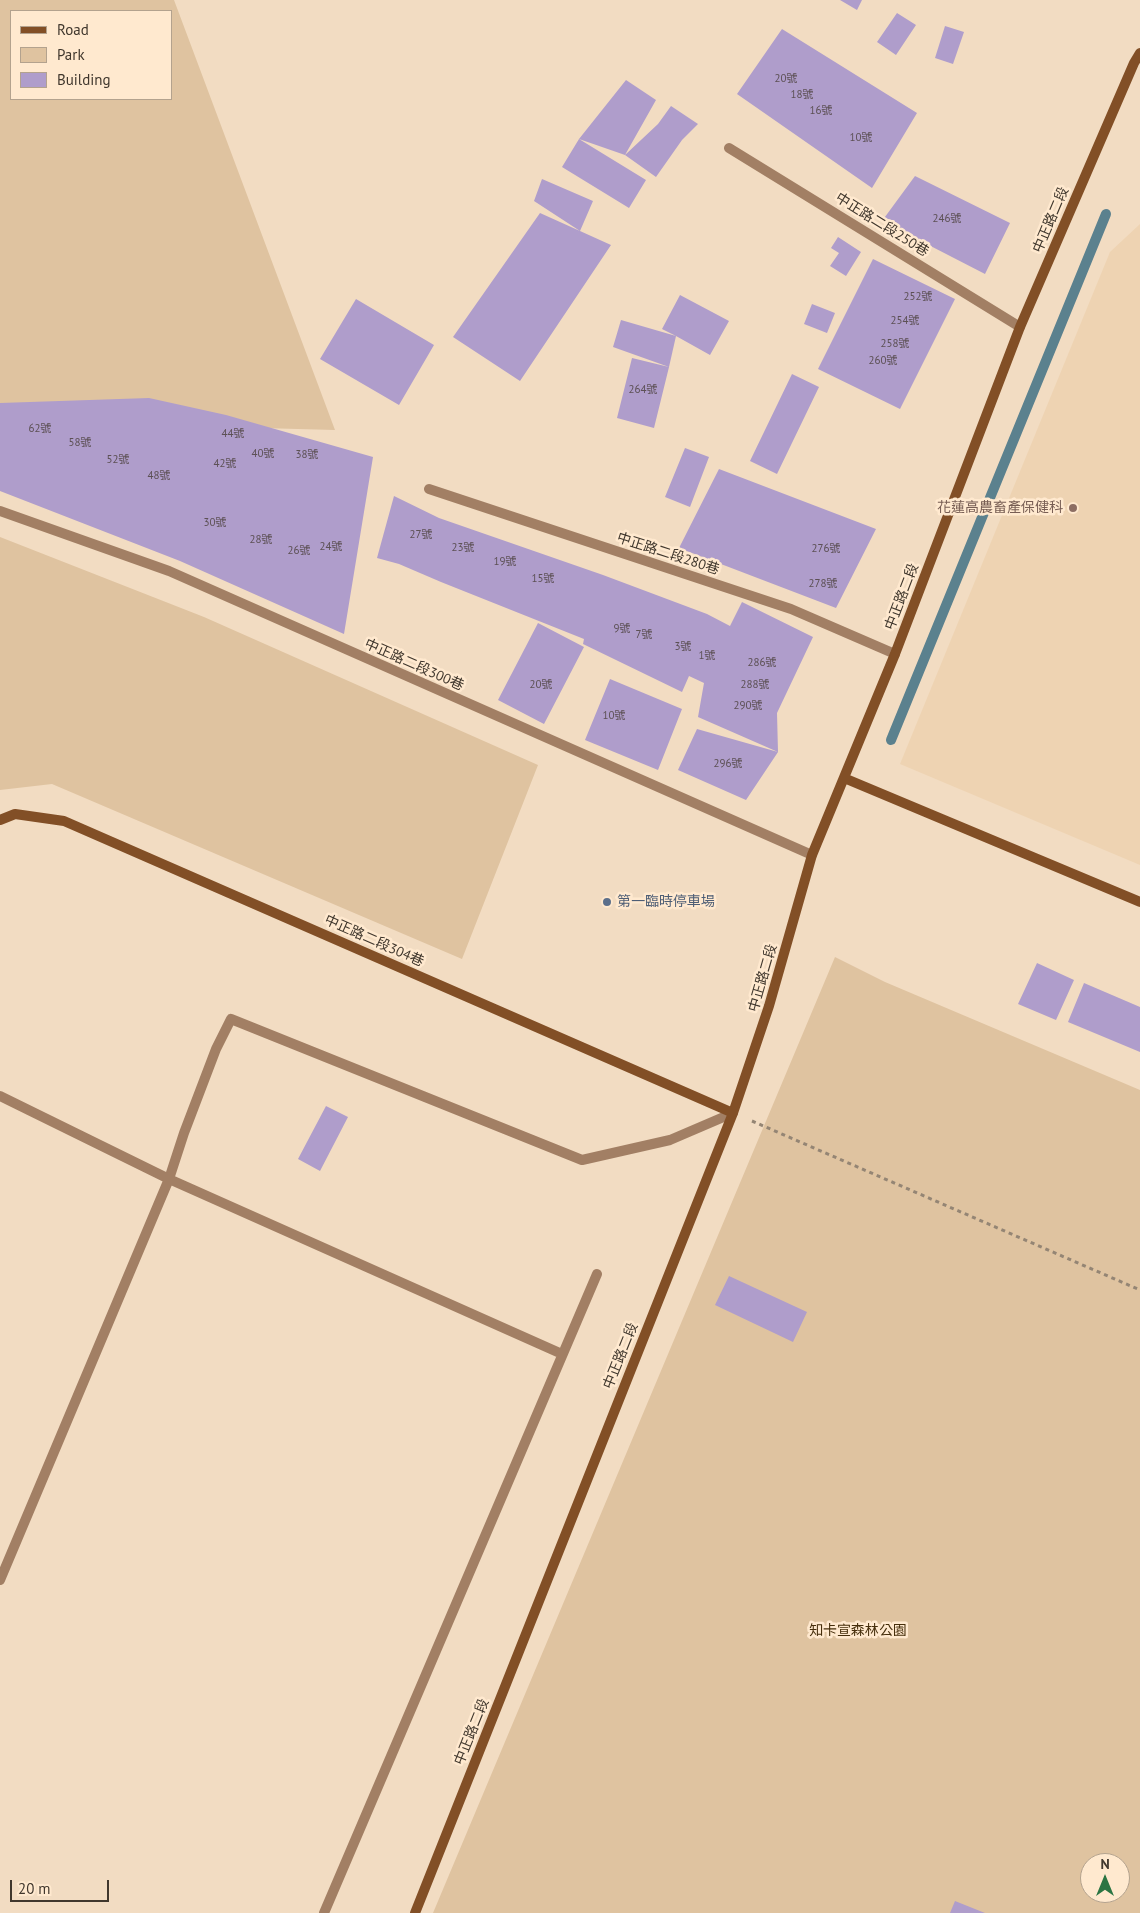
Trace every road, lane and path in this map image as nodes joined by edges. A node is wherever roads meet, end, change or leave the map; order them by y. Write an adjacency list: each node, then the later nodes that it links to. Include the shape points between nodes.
1 (1140, 53): 3 (street, 中正路二段)
2 (729, 148): 3 (street, 中正路二段250巷)
3 (1020, 327): 6 (street, 中正路二段)
4 (429, 489): 6 (street, 中正路二段280巷, via 791,609)
5 (0, 511): 9 (street, 中正路二段300巷, via 169,571)
6 (895, 654): 7 (street, 中正路二段)
7 (844, 778): 9 (street, 中正路二段); 10 (street)
8 (0, 820): 12 (street, 中正路二段304巷, via 15,814 64,821)
9 (812, 855): 12 (street, 中正路二段, via 769,1006)
10 (1140, 902)
11 (0, 1096): 13 (street)
12 (733, 1113): 13 (street, via 670,1140 582,1160 231,1019 216,1049); 15 (path); 19 (street, 中正路二段)
13 (169, 1179): 16 (street); 17 (street)
14 (596, 1274): 16 (street)
15 (1140, 1290)
16 (562, 1354): 18 (street)
17 (0, 1580)
18 (324, 1913)
19 (415, 1913)

